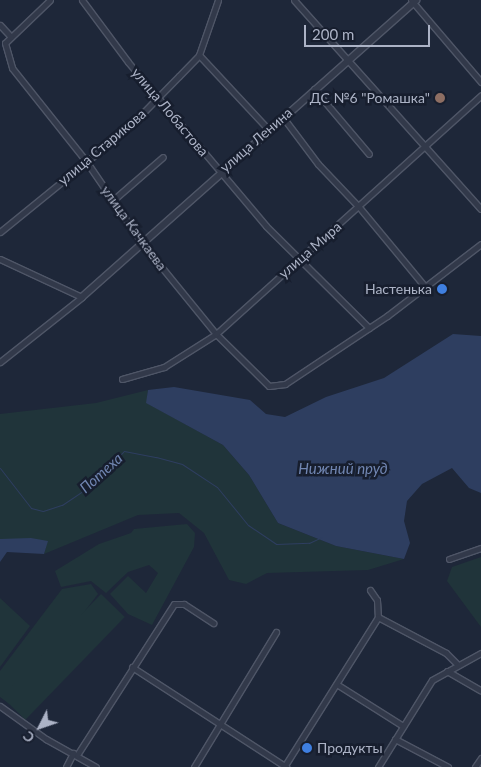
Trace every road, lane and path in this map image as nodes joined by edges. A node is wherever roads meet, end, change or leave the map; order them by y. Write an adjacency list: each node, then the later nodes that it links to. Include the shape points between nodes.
1 (50, 0): 7 (street)
2 (82, 0): 15 (street, улица Лобастова)
3 (218, 0): 8 (street, улица Старикова)
4 (294, 0): 10 (street)
5 (413, 1): 10 (street, улица Ленина); 12 (street)
6 (0, 25): 7 (street)
7 (11, 37): 9 (street, via 5,43)
8 (199, 55): 15 (street, улица Старикова); 17 (street)
9 (7, 58): 11 (street); 21 (street, улица Качкаева)
10 (348, 58): 13 (street, улица Ленина); 18 (street)
11 (0, 62)
12 (481, 82)
13 (314, 89): 16 (street, улица Ленина); 19 (street)
14 (481, 95): 18 (street, улица Мира)
15 (158, 98): 21 (street, улица Старикова, via 129,127); 22 (street, улица Лобастова)
16 (282, 116): 17 (street, улица Ленина); 24 (street, via 318,164)
17 (268, 129): 22 (street, улица Ленина)
18 (426, 148): 24 (street, улица Мира); 25 (street)
19 (369, 154)
20 (163, 157): 23 (street)
21 (86, 160): 23 (street, улица Качкаева); 26 (street, улица Старикова)
22 (221, 170): 27 (street, улица Ленина); 29 (street, улица Лобастова, via 272,233)
23 (112, 200): 27 (street, улица Качкаева)
24 (359, 207): 29 (street, улица Мира); 31 (street)
25 (481, 209)
26 (0, 232)
27 (142, 243): 32 (street, улица Ленина); 34 (street, улица Качкаева)
28 (481, 244): 31 (street)
29 (300, 258): 33 (street, улица Лобастова); 34 (street, улица Мира)
30 (0, 259): 32 (street)
31 (426, 288): 33 (street)
32 (82, 296): 35 (street, via 52,325)
33 (369, 328): 34 (street, улица Качкаева, via 273,388)
34 (216, 334): 36 (street, улица Мира, via 164,367)
35 (0, 362)
36 (122, 379)
37 (481, 548): 38 (street)
38 (449, 559)
39 (370, 590): 40 (street, via 377,600)
40 (378, 617): 44 (street, via 446,653); 47 (street)
41 (213, 623): 45 (street, via 184,604 174,604)
42 (276, 632): 50 (street)
43 (481, 653): 44 (street)
44 (458, 665): 46 (street)
45 (132, 667): 50 (street); 53 (street)
46 (447, 671): 48 (street); 51 (street, via 432,680)
47 (338, 685): 51 (street); 58 (street)
48 (481, 691)
49 (0, 706): 53 (street, via 46,740)
50 (221, 723): 57 (street); 58 (street)
51 (403, 726): 52 (street)
52 (395, 739): 59 (street); 60 (street)
53 (75, 754): 55 (street); 56 (street)
54 (481, 758): 61 (street)
55 (66, 767)
56 (96, 767)
57 (194, 767)
58 (284, 767)
59 (378, 767)
60 (448, 767)
61 (475, 767)

